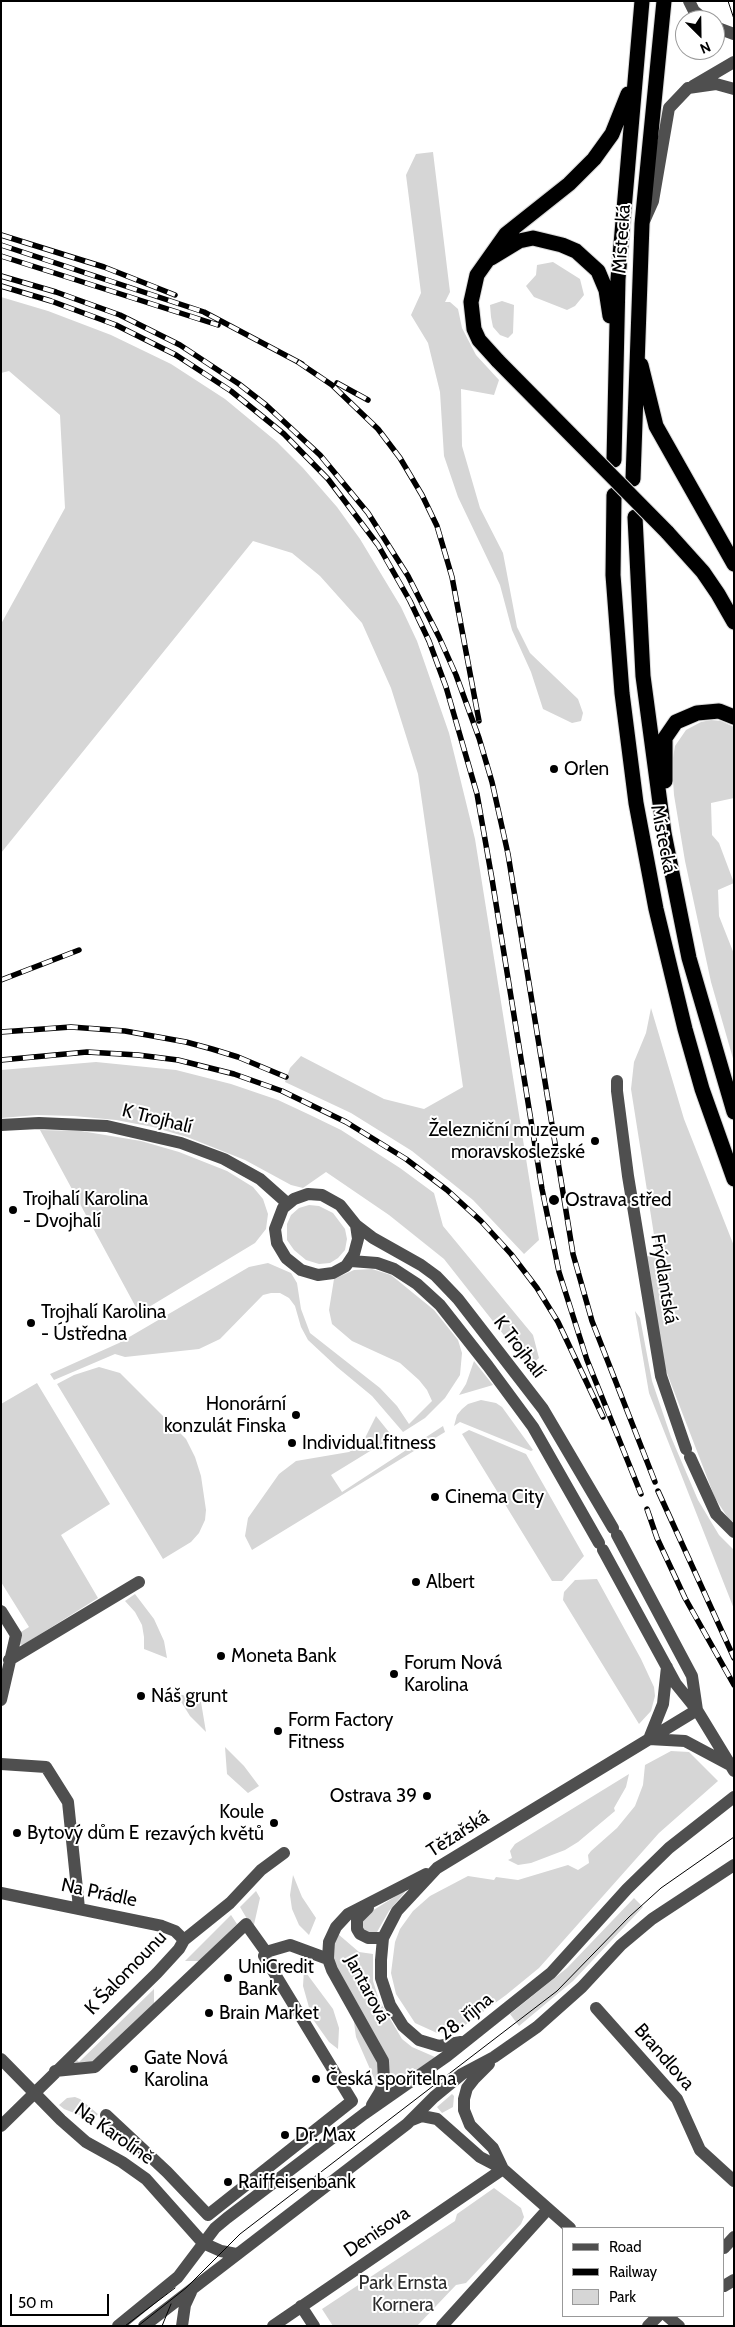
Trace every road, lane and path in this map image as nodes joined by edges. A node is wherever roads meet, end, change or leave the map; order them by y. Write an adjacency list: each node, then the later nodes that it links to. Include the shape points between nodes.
1 (642, 1): 4 (highway, Místecká)
2 (664, 1): 7 (highway, Místecká)
3 (734, 62): 5 (street)
4 (634, 79): 8 (highway, via 612,134 594,159 569,184 506,234); 10 (highway, Místecká, via 618,279)
5 (688, 88): 6 (street, via 716,84); 7 (street, via 669,108 653,201)
6 (734, 88)
7 (642, 224): 9 (highway, Místecká)
8 (484, 263): 10 (highway, via 519,241 534,238 576,251 598,271 606,290); 16 (highway, bridge, via 472,288 471,316 479,340 668,532 703,572)
9 (636, 344): 12 (highway, Místecká); 15 (highway, via 656,426)
10 (616, 349): 11 (highway, Místecká)
11 (614, 460)
12 (633, 480)
13 (614, 495): 22 (highway, Místecká, via 614,575 622,693 636,803 656,909 685,1029)
14 (635, 517): 18 (highway, Místecká, via 643,676)
15 (734, 564)
16 (734, 622)
17 (734, 717): 18 (highway, via 719,711 697,713 676,722 666,738)
18 (664, 833): 20 (highway, Místecká, via 689,958)
19 (617, 1081): 26 (street, Frýdlantská, via 627,1168 661,1376 688,1453 716,1514)
20 (734, 1112)
21 (1, 1125): 23 (street, K Trojhalí, via 56,1123 107,1126 181,1143 224,1159 260,1179)
22 (734, 1179)
23 (287, 1203): 24 (street, via 308,1194 322,1195 340,1205); 25 (street, via 276,1221 275,1236 280,1250 293,1264 311,1274 325,1275 340,1270)
24 (356, 1225): 25 (street, via 358,1239); 32 (street, K Trojhalí, via 436,1276 466,1308 543,1409 615,1531 692,1676)
25 (350, 1261): 30 (street, K Trojhalí, via 376,1263 394,1269 417,1284 440,1305 488,1366 533,1428)
26 (734, 1532)
27 (139, 1582): 29 (street)
28 (1, 1611): 29 (street, via 16,1635)
29 (9, 1660): 31 (street)
30 (667, 1667): 32 (street, K Trojhalí); 33 (street, via 663,1704)
31 (1, 1700)
32 (697, 1710): 33 (street, Těžařská); 35 (street)
33 (649, 1739): 35 (street, via 686,1741); 39 (street, Těžařská)
34 (1, 1764): 42 (street, via 46,1767 68,1802)
35 (732, 1768)
36 (734, 1797): 48 (street, 28. října, via 669,1848 627,1889 561,1964)
37 (284, 1854): 44 (street, K Šalomounu, via 261,1870 230,1903)
38 (734, 1865): 49 (street, via 652,1918 558,2010)
39 (437, 1868): 41 (street, Jantarová); 43 (street, Těžařská, via 397,1911)
40 (1, 1893): 42 (street, Na Prádle)
41 (380, 1898): 43 (street, Jantarová, via 362,1913 356,1926 366,1937); 46 (street, Jantarová, via 340,1921 329,1942)
42 (79, 1908): 44 (street, Na Prádle, via 162,1926 175,1931)
43 (384, 1938): 48 (street, Těžařská, via 381,1960 383,1985 392,2011 407,2032 425,2043 443,2046 460,2042)
44 (184, 1940): 51 (street, K Šalomounu, via 180,1949 157,1973)
45 (266, 1952): 46 (street, via 290,1945); 51 (street, via 246,1924 95,2068); 54 (street, via 264,1956 352,2101 208,2215)
46 (328, 1959): 53 (street, Jantarová, via 334,1976 383,2061 384,2080 380,2092)
47 (596, 2008): 58 (street, Brandlova, via 677,2099 700,2150)
48 (475, 2032): 53 (street, 28. října, via 447,2056)
49 (499, 2054): 55 (street, via 462,2074); 57 (street, via 470,2083 463,2106 470,2125 494,2148)
50 (1, 2059): 52 (street, Na Karolíně)
51 (55, 2071): 52 (street, K Šalomounu)
52 (34, 2094): 56 (street, K Šalomounu); 62 (street, Na Karolíně, via 86,2142 146,2179)
53 (364, 2114): 62 (street, 28. října, via 227,2218)
54 (106, 2115)
55 (412, 2120): 57 (street, via 422,2116 434,2117 480,2157); 64 (street)
56 (1, 2126)
57 (503, 2169): 59 (street); 67 (street, Denisova)
58 (734, 2181)
59 (548, 2209): 60 (street); 75 (street)
60 (569, 2227)
61 (734, 2237): 63 (street)
62 (203, 2243): 64 (street); 66 (street, 28. října, via 178,2277)
63 (725, 2247)
64 (236, 2254): 65 (street)
65 (196, 2286): 71 (street); 72 (street, via 187,2298)
66 (157, 2294): 70 (street, 28. října); 71 (street, via 150,2304)
67 (302, 2306): 73 (street, Denisova); 74 (street)
68 (657, 2317): 76 (street)
69 (668, 2317): 77 (street)
70 (118, 2326)
71 (145, 2326)
72 (182, 2326)
73 (273, 2326)
74 (314, 2326)
75 (442, 2326)
76 (648, 2326)
77 (679, 2326)

